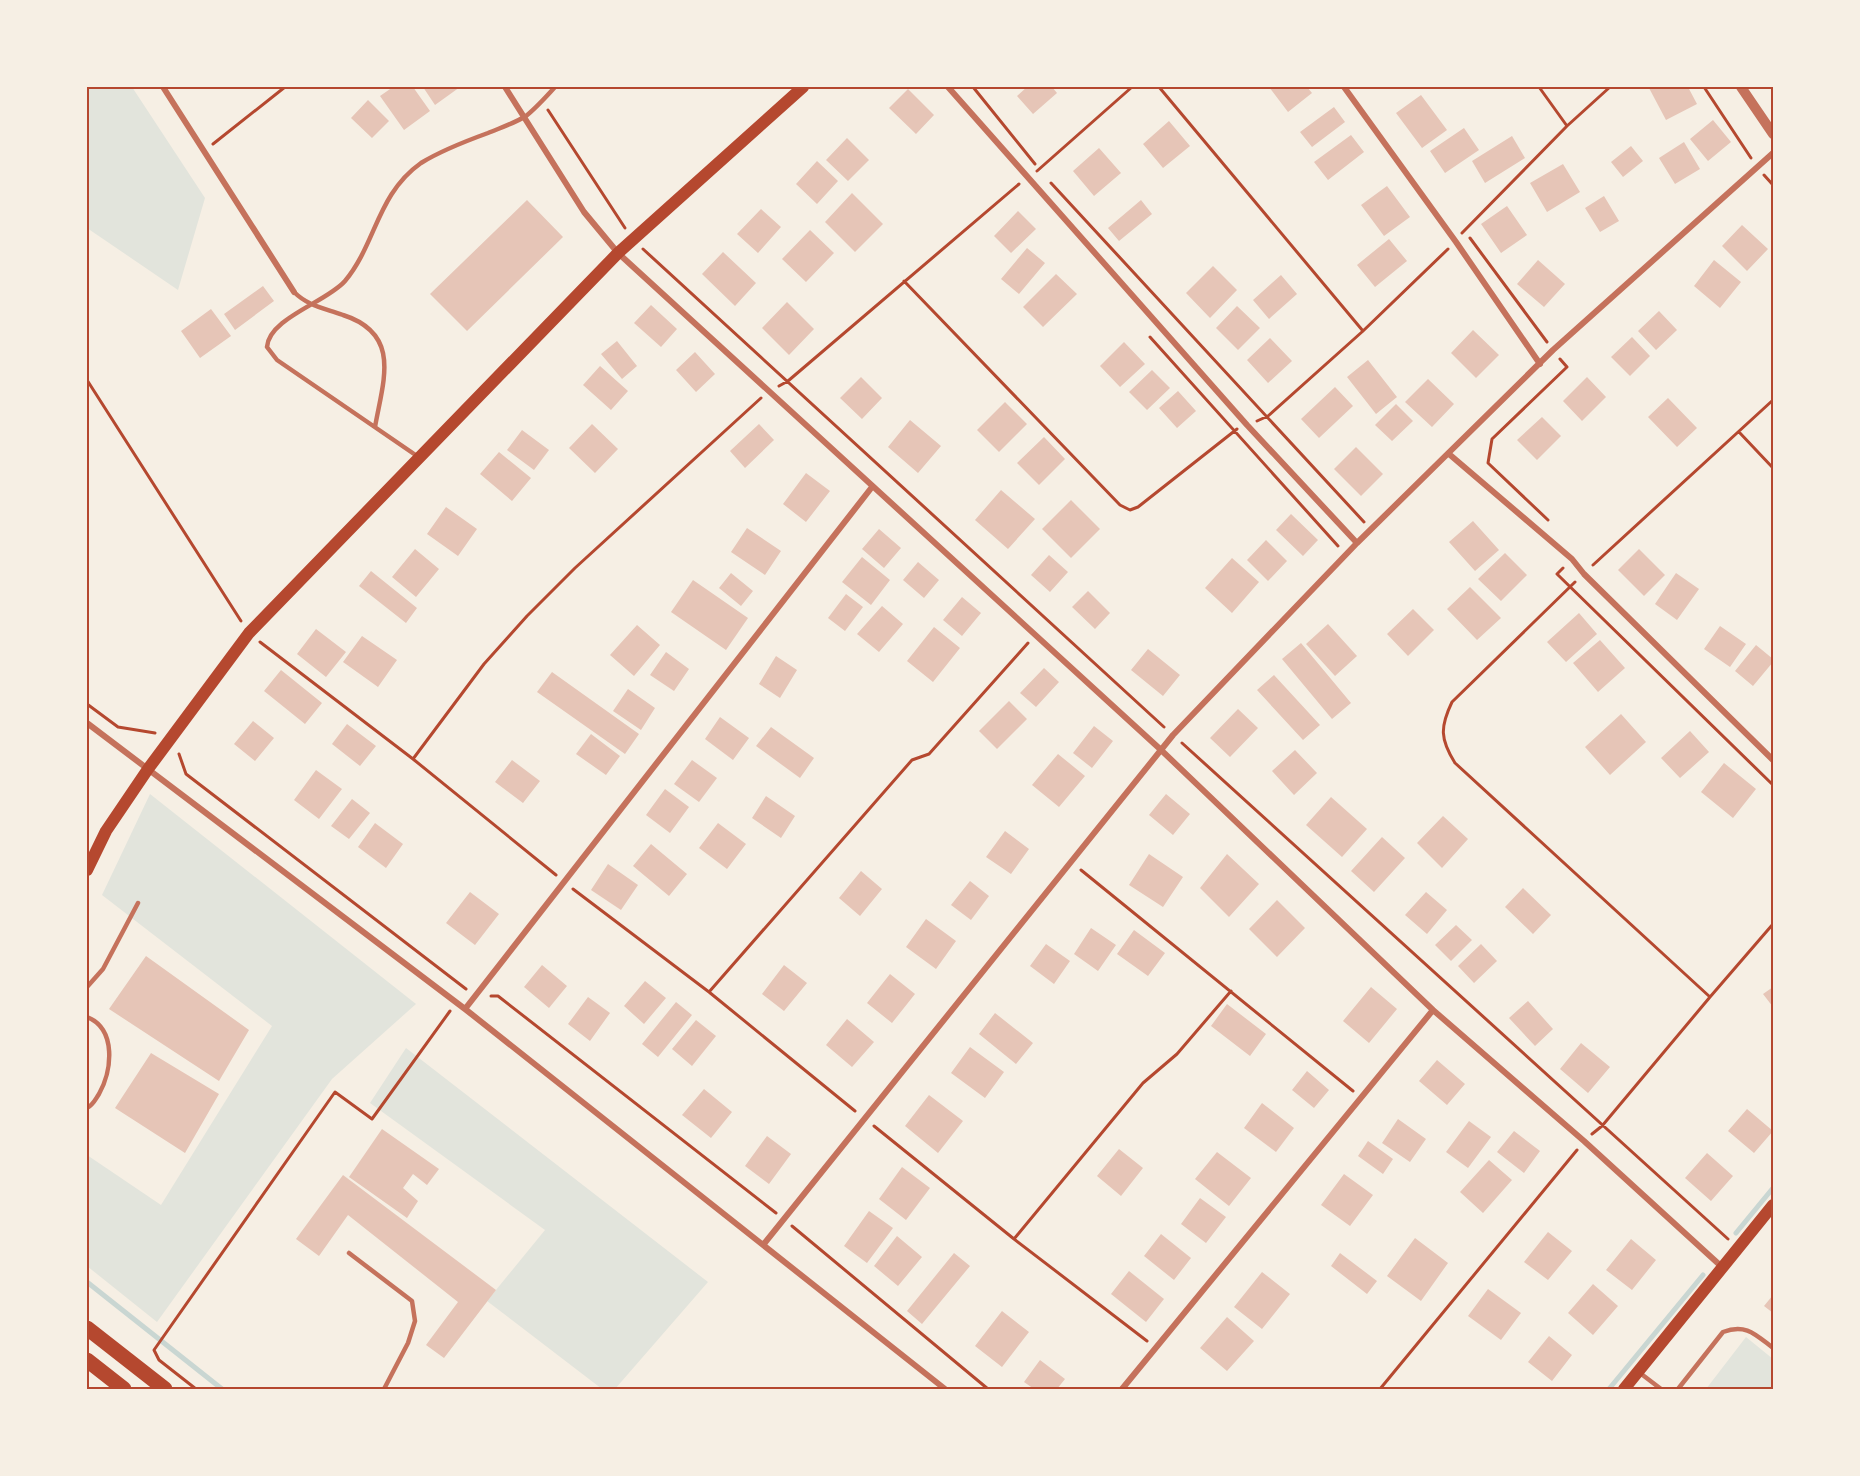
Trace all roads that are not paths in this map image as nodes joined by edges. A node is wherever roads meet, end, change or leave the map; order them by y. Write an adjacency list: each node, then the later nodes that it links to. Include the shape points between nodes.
1 (163, 87): 12 (street)
2 (505, 87): 8 (street)
3 (555, 87): 8 (lane)
4 (803, 87): 11 (main road)
5 (948, 87): 19 (street, via 1247,425)
6 (1344, 87): 14 (street)
7 (1740, 87): 9 (street)
8 (525, 116): 11 (street, via 584,212); 13 (lane, via 443,152 402,180 385,204 346,280 332,294)
9 (1773, 134)
10 (1773, 153): 14 (street)
11 (618, 253): 17 (main road); 18 (street)
12 (294, 292): 13 (lane)
13 (310, 304): 15 (lane, via 355,319 381,346 385,371); 15 (lane, via 279,328 267,348 277,360)
14 (1539, 364): 16 (street)
15 (375, 427): 17 (lane)
16 (1449, 454): 19 (street); 22 (street, via 1572,559)
17 (419, 458): 23 (main road, via 249,633)
18 (872, 487): 21 (street); 27 (street)
19 (1357, 543): 21 (street)
20 (87, 723): 23 (street)
21 (1160, 749): 28 (street); 32 (street)
22 (1773, 760)
23 (148, 769): 24 (main road, via 106,831); 27 (street)
24 (87, 870)
25 (138, 903): 26 (lane, via 103,969)
26 (87, 987)
27 (465, 1009): 32 (street)
28 (1433, 1010): 34 (street); 43 (street)
29 (87, 1017): 30 (lane, via 104,1031 110,1064 102,1088)
30 (87, 1108)
31 (1773, 1205): 34 (main road)
32 (763, 1245): 42 (street)
33 (349, 1252): 41 (lane, via 412,1301 415,1321 408,1343)
34 (1723, 1267): 38 (main road)
35 (87, 1328): 40 (main road)
36 (1773, 1348): 46 (lane, via 1748,1330 1733,1328 1723,1332)
37 (87, 1360): 39 (main road)
38 (1638, 1371): 44 (main road); 45 (lane)
39 (124, 1389)
40 (165, 1389)
41 (384, 1389)
42 (945, 1389)
43 (1122, 1389)
44 (1623, 1389)
45 (1661, 1389)
46 (1678, 1389)

